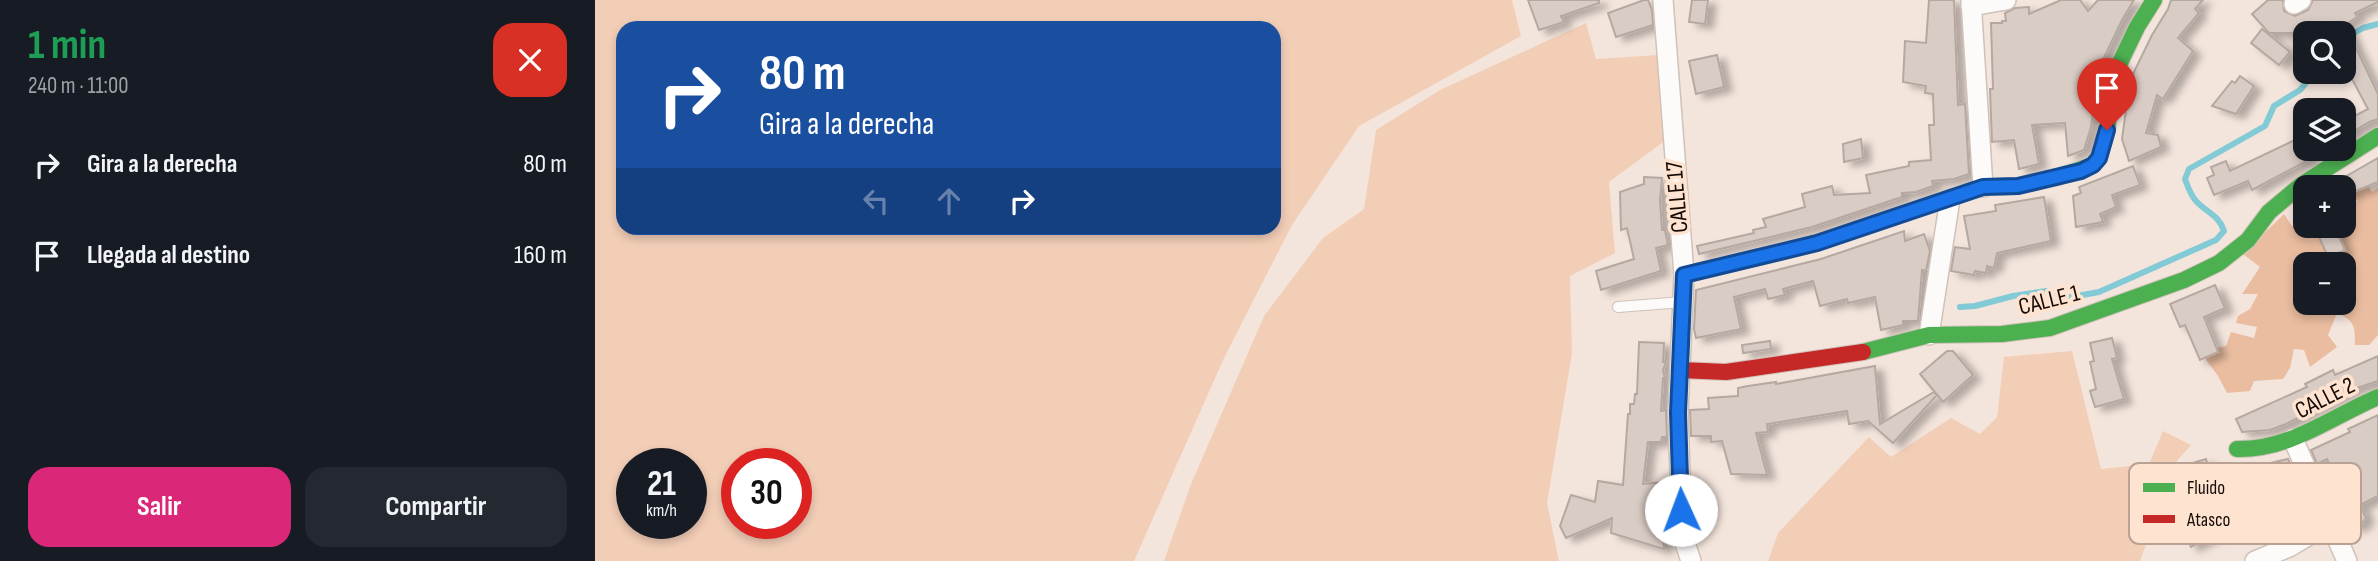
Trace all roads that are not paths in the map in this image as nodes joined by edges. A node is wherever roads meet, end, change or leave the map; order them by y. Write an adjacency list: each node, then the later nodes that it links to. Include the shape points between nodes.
1 (1663, 0): 8 (street, CALLE 17)
2 (2006, 0): 4 (street)
3 (2154, 0): 6 (street, via 2113,75 2105,139 2093,165 2018,186)
4 (1971, 3): 6 (street)
5 (2378, 136): 11 (street, CALLE 1, via 2301,185 2219,263 2185,279 2050,328)
6 (1983, 187): 7 (street)
7 (1950, 199): 8 (street, via 1817,243); 11 (street)
8 (1684, 275): 9 (street, CALLE 17)
9 (1684, 302): 10 (lane); 12 (street, CALLE 17)
10 (1618, 307)
11 (1929, 335): 12 (street, CALLE 1, via 1860,353 1726,372)
12 (1680, 370): 19 (street, CALLE 17, via 1682,534)
13 (2378, 397): 14 (street, CALLE 2)
14 (2293, 439): 15 (street, CALLE 2, via 2253,451); 16 (street)
15 (2237, 449)
16 (2304, 463)
17 (2294, 544): 20 (street)
18 (2340, 544): 21 (street)
19 (1691, 561)
20 (2255, 561)
21 (2347, 561)

